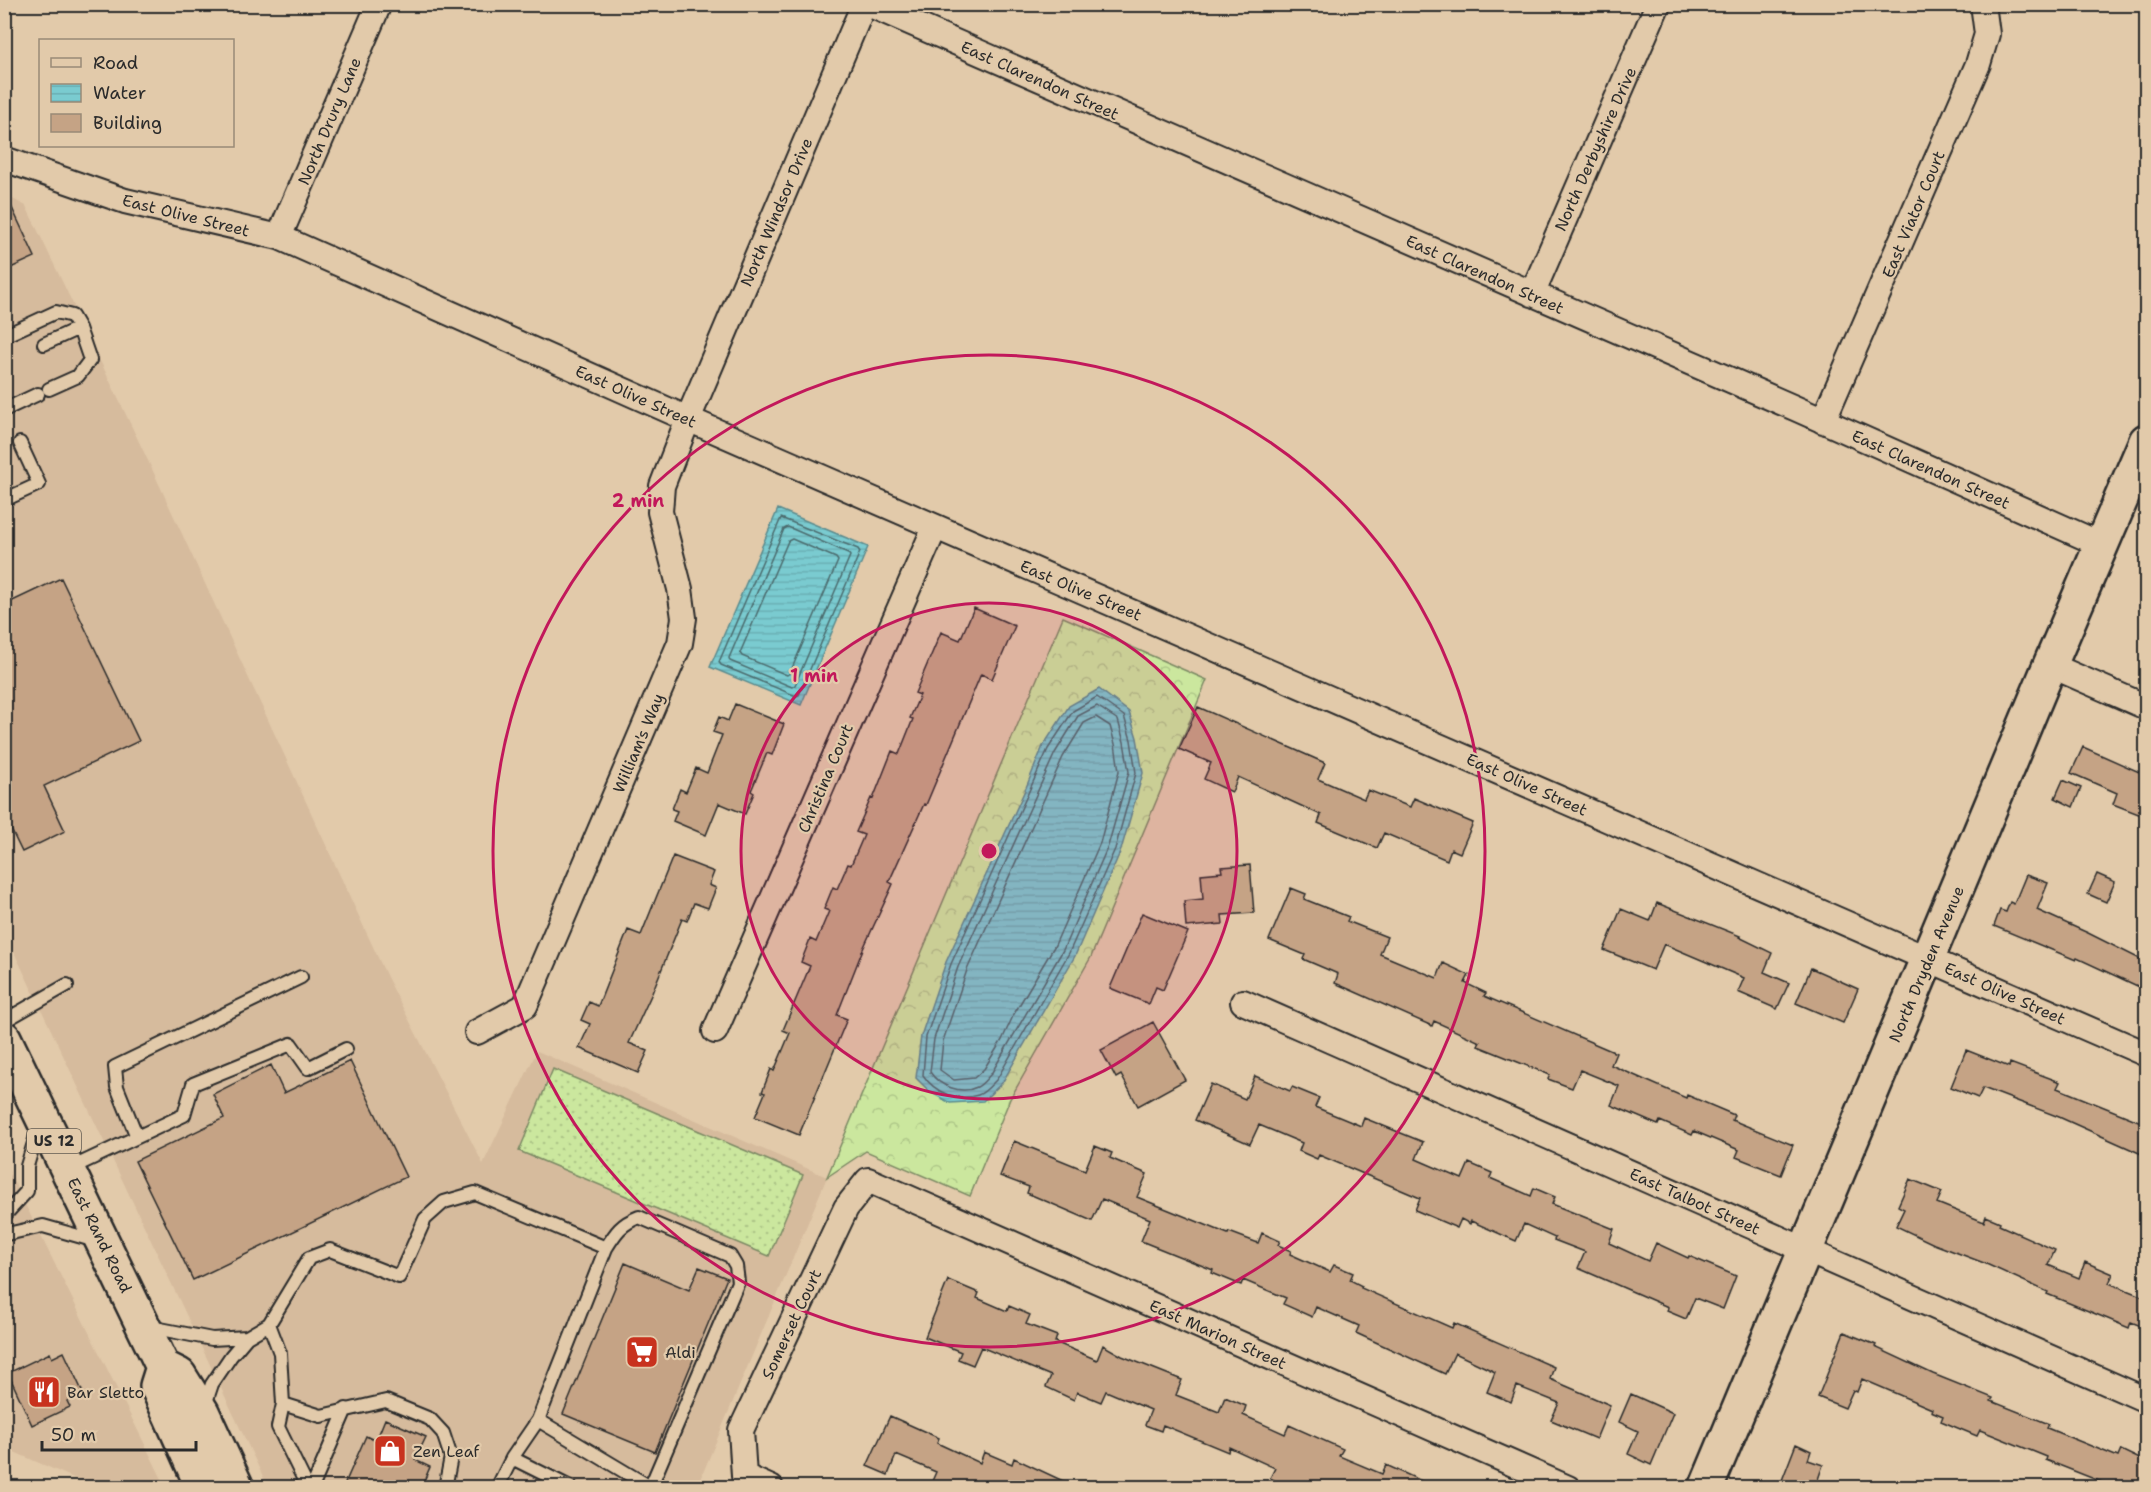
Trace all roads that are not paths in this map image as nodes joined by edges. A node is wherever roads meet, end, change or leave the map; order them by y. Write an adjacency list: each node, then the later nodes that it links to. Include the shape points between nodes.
1 (379, 4): 6 (street, North Drury Lane)
2 (866, 4): 7 (street, East Clarendon Street); 12 (street, North Windsor Drive)
3 (1658, 4): 7 (street, North Derbyshire Drive)
4 (1983, 4): 13 (street, East Viator Court, via 1987,34 1978,64)
5 (4, 159): 6 (street, East Olive Street, via 125,201)
6 (279, 237): 12 (street, East Olive Street)
7 (1532, 294): 13 (street, East Clarendon Street)
8 (79, 328): 9 (lane, via 72,316 56,312); 10 (lane); 11 (lane, via 90,360 78,376)
9 (4, 336)
10 (44, 344)
11 (4, 410)
12 (688, 419): 17 (street, East Olive Street); 27 (street, William's Way, via 662,486 660,512 680,589 684,618 680,643 525,1006)
13 (1823, 421): 18 (street, East Clarendon Street)
14 (2146, 441): 18 (street, North Dryden Avenue)
15 (20, 443): 16 (lane, via 39,484)
16 (4, 500)
17 (935, 527): 21 (street, East Olive Street); 26 (street, Christina Court)
18 (2102, 545): 19 (street, North Dryden Avenue)
19 (2050, 665): 20 (street); 21 (street, North Dryden Avenue)
20 (2146, 707)
21 (1928, 959): 30 (street, East Olive Street); 39 (street, North Dryden Avenue)
22 (301, 977): 32 (lane, via 115,1067 117,1087)
23 (66, 985): 25 (lane)
24 (1243, 1002): 39 (street, East Talbot Street)
25 (4, 1021)
26 (715, 1031)
27 (477, 1032)
28 (4, 1038): 31 (street, East Rand Road / US 12)
29 (346, 1049): 32 (lane, via 308,1068 291,1044 193,1084 184,1115)
30 (2146, 1054)
31 (42, 1116): 33 (street, East Rand Road / US 12); 35 (lane, via 27,1166 27,1191)
32 (137, 1137): 33 (lane)
33 (68, 1170): 37 (street, East Rand Road / US 12)
34 (868, 1180): 57 (street, Somerset Court, via 846,1208 741,1430 744,1476); 58 (street, East Marion Street)
35 (4, 1216)
36 (7, 1234): 37 (lane, via 43,1226)
37 (104, 1243): 41 (street, East Rand Road / US 12)
38 (606, 1248): 40 (lane, via 475,1193 444,1202 425,1219 399,1276 330,1250 309,1258); 48 (lane); 50 (lane, via 625,1223 639,1217 730,1256 736,1266 738,1282)
39 (1805, 1250): 44 (street, East Talbot Street); 59 (street, North Dryden Avenue)
40 (269, 1324): 42 (lane); 45 (lane, via 280,1353)
41 (143, 1326): 42 (lane, via 212,1339); 43 (street, East Rand Road / US 12)
42 (247, 1337): 47 (lane, via 212,1384)
43 (163, 1367): 47 (street, East Rand Road / US 12, via 179,1375); 51 (street, East Rand Road / US 12, via 157,1386)
44 (2146, 1400)
45 (283, 1404): 46 (lane, via 321,1416); 53 (lane, via 278,1427)
46 (346, 1409): 53 (lane); 54 (lane, via 386,1401 430,1419 443,1433 451,1457)
47 (202, 1412): 52 (street, East Rand Road / US 12)
48 (538, 1420): 49 (lane); 50 (lane)
49 (512, 1458): 55 (lane); 56 (lane)
50 (650, 1487)
51 (203, 1488)
52 (237, 1488)
53 (310, 1488)
54 (445, 1488)
55 (496, 1488)
56 (572, 1488)
57 (771, 1488)
58 (1568, 1488)
59 (1706, 1488)

